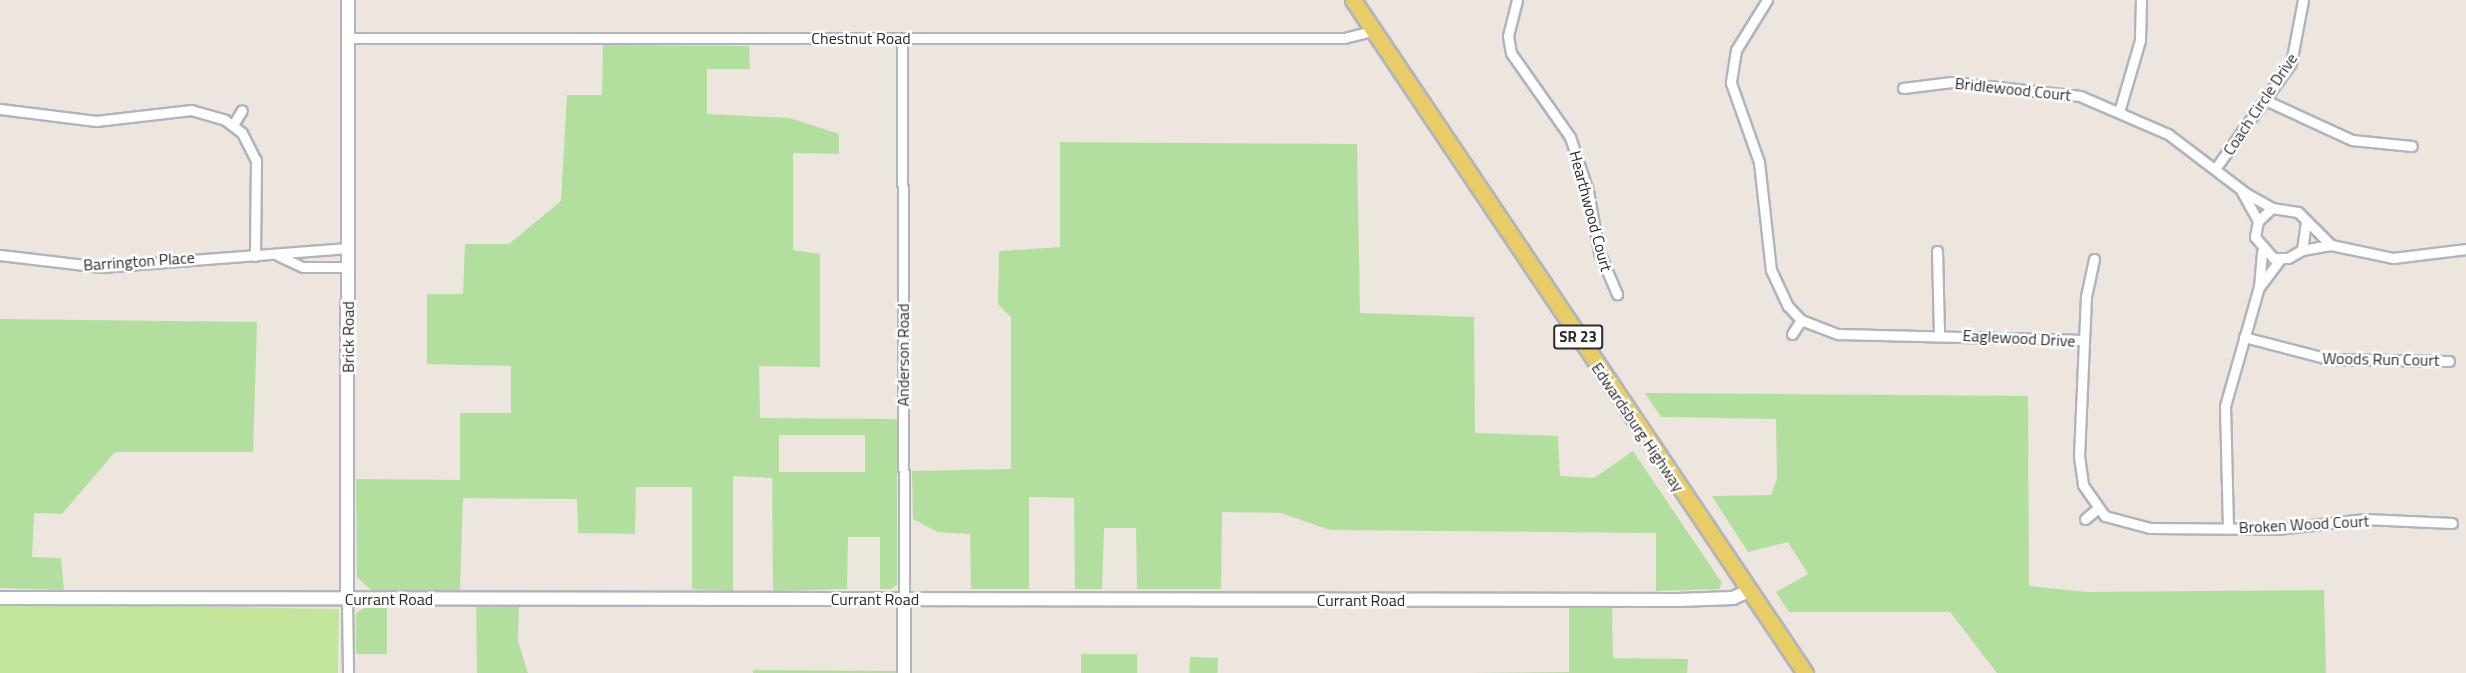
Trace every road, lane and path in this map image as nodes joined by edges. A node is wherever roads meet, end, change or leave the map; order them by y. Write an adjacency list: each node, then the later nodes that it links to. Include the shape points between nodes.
1 (348, 0): 8 (street, Brick Road)
2 (1353, 0): 7 (main road, Edwardsburg Highway / SR 23)
3 (2141, 0): 14 (street, via 2140,40)
4 (2303, 0): 11 (street, Coach Circle Drive, via 2296,50)
5 (1514, 1): 35 (street, Hearthwood Court, via 1508,36 1511,53 1574,145 1599,252)
6 (1762, 2): 36 (street, via 1736,50 1731,82 1766,190 1771,270)
7 (1373, 31): 9 (street, Chestnut Road, via 1344,38); 46 (main road, Edwardsburg Highway / SR 23)
8 (348, 38): 9 (street, Chestnut Road); 23 (street, Brick Road)
9 (902, 38): 49 (street, Anderson Road)
10 (1903, 88): 14 (street, Bridlewood Court, via 1952,82 2025,93 2063,92)
11 (2265, 100): 16 (street, via 2352,140); 17 (street, Coach Circle Drive)
12 (0, 109): 15 (street, via 96,121 191,110)
13 (242, 110): 15 (street)
14 (2119, 112): 17 (street, Bridlewood Court, via 2168,134)
15 (233, 125): 29 (street, via 256,160)
16 (2412, 146)
17 (2215, 169): 18 (street, Bridlewood Court)
18 (2241, 190): 19 (street); 20 (street)
19 (2272, 208): 20 (street); 21 (street, via 2292,208)
20 (2258, 221): 27 (street, via 2255,237)
21 (2306, 223): 22 (street); 25 (street)
22 (2331, 245): 24 (street, via 2393,258); 25 (street)
23 (348, 248): 30 (street, Barrington Place, via 302,248); 33 (street, Brick Road)
24 (2466, 249)
25 (2302, 250): 32 (street)
26 (1937, 251): 38 (street)
27 (2262, 251): 32 (street); 34 (street)
28 (0, 255): 29 (street, Barrington Place, via 101,267)
29 (255, 256): 30 (street, Barrington Place)
30 (279, 256): 33 (street, Barrington Place, via 303,267)
31 (2094, 259): 40 (street)
32 (2280, 259): 34 (street)
33 (348, 267): 48 (street, Brick Road)
34 (2259, 287): 39 (street)
35 (1617, 294)
36 (1801, 320): 37 (street); 38 (street, Eaglewood Drive, via 1838,334)
37 (1792, 334)
38 (1939, 335): 40 (street, Eaglewood Drive)
39 (2244, 337): 41 (street, Woods Run Court, via 2329,359); 45 (street, via 2225,406)
40 (2083, 340): 42 (street, Eaglewood Drive, via 2080,473)
41 (2449, 361)
42 (2097, 509): 43 (street); 45 (street, Broken Wood Court, via 2138,528)
43 (2085, 519)
44 (2452, 523): 45 (street, Broken Wood Court, via 2365,519)
45 (2228, 528)
46 (1749, 591): 49 (street, Currant Road, via 1733,598 1678,600); 52 (main road, Edwardsburg Highway / SR 23)
47 (0, 598): 48 (street, Currant Road)
48 (347, 599): 49 (street, Currant Road); 50 (street, Brick Road)
49 (903, 600): 51 (street, Anderson Road)
50 (348, 673)
51 (904, 673)
52 (1805, 673)

